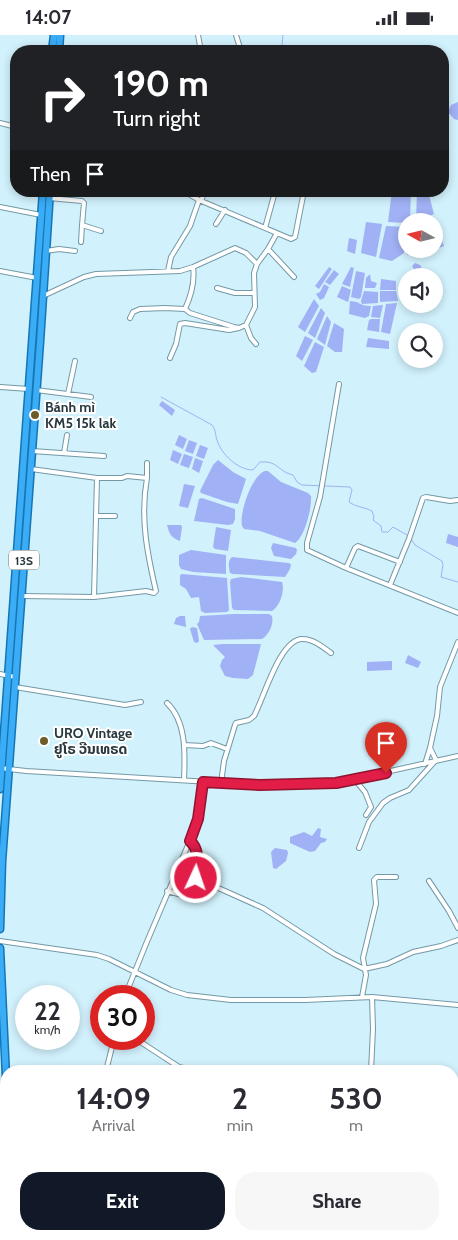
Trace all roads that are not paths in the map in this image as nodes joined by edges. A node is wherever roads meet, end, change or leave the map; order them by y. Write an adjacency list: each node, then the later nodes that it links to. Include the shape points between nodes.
1 (43, 197): 11 (highway, 13S)
2 (49, 197): 11 (highway, 13S)
3 (60, 197): 13 (street, via 84,203)
4 (194, 197): 8 (street)
5 (202, 197): 8 (street)
6 (273, 197): 14 (street)
7 (303, 197): 16 (street, via 295,237 290,239)
8 (200, 200): 10 (street); 24 (street, via 195,206 190,226 171,257)
9 (0, 207): 11 (street)
10 (225, 210): 12 (street); 14 (street)
11 (45, 216): 19 (highway, 13S); 26 (highway, 13S)
12 (216, 224)
13 (82, 225): 15 (street); 17 (street)
14 (265, 228): 16 (street)
15 (101, 231)
16 (277, 233): 18 (street)
17 (81, 242)
18 (268, 249): 21 (street); 25 (street)
19 (46, 251): 20 (street); 29 (highway, 13S)
20 (75, 251)
21 (257, 265): 22 (street, via 246,253 235,248); 28 (street)
22 (193, 267): 24 (street); 30 (street)
23 (0, 271): 26 (street)
24 (168, 271): 29 (street, via 96,274)
25 (294, 277)
26 (37, 278): 39 (highway, 13S)
27 (217, 288): 28 (street, via 234,293)
28 (253, 293): 32 (street, via 255,307)
29 (43, 296): 39 (highway, 13S)
30 (185, 309): 31 (street, via 140,309); 33 (street)
31 (130, 318)
32 (246, 325): 33 (street); 34 (street)
33 (239, 327): 35 (street, via 230,330 180,324)
34 (256, 344)
35 (170, 358)
36 (74, 361): 40 (street)
37 (339, 384): 55 (street, via 322,486 306,547 310,553)
38 (0, 387): 39 (street)
39 (32, 390): 40 (street); 43 (highway, 13S); 50 (highway, 13S)
40 (68, 394): 41 (street)
41 (90, 397)
42 (68, 435): 44 (street)
43 (32, 451): 44 (street); 47 (highway, 13S)
44 (64, 453): 45 (street)
45 (104, 456)
46 (147, 463): 49 (street)
47 (31, 469): 48 (street); 50 (highway, 13S)
48 (97, 478): 49 (street); 52 (street)
49 (147, 478): 58 (street, via 144,528 156,592)
50 (25, 491): 57 (highway, 13S); 63 (highway, 13S)
51 (458, 500): 54 (street, via 423,498)
52 (97, 516): 53 (street); 58 (street)
53 (115, 516)
54 (400, 562): 55 (street, via 358,546); 56 (street)
55 (346, 568): 56 (street)
56 (390, 585): 59 (street)
57 (21, 596): 58 (street); 63 (highway, 13S)
58 (94, 597)
59 (458, 613)
60 (458, 643): 68 (street, via 440,687)
61 (331, 653): 69 (street, via 308,640 290,643 254,715 249,720 236,723)
62 (0, 674): 63 (street)
63 (12, 676): 64 (highway, 13S); 73 (highway, 13S)
64 (15, 687): 65 (street, via 125,705); 74 (highway, 13S)
65 (141, 702)
66 (167, 703): 67 (street, via 183,733)
67 (184, 745): 69 (street, via 211,743); 76 (street)
68 (430, 748): 71 (street); 72 (street)
69 (227, 749): 78 (street)
70 (458, 756): 71 (street)
71 (436, 760): 72 (street); 82 (street, via 408,790 383,803 368,822)
72 (425, 763): 75 (street)
73 (1, 768): 74 (street); 79 (highway, 13S)
74 (9, 770): 76 (street); 83 (highway, 13S)
75 (355, 779): 78 (street, via 301,785); 80 (street, via 371,807)
76 (184, 780): 77 (street)
77 (203, 782): 78 (street); 81 (street, via 198,819)
78 (221, 783)
79 (0, 789)
80 (366, 815)
81 (190, 841): 85 (street, via 198,855); 87 (street)
82 (360, 848)
83 (1, 875): 89 (highway, 13S)
84 (396, 877): 93 (street, via 377,877 374,880 376,903 363,958)
85 (196, 878): 87 (street, via 185,897); 93 (street, via 263,908 334,954)
86 (429, 881): 88 (street)
87 (168, 891): 94 (street)
88 (458, 928)
89 (0, 929)
90 (458, 940): 93 (street)
91 (0, 941): 94 (street, via 97,955)
92 (0, 948): 101 (highway)
93 (364, 969): 96 (street)
94 (134, 972): 95 (street); 96 (street, via 181,994 207,998 296,1000)
95 (129, 985)
96 (362, 997): 97 (street)
97 (372, 997): 98 (street); 104 (street)
98 (458, 1005)
99 (111, 1050): 102 (street)
100 (154, 1050): 103 (street)
101 (5, 1065)
102 (108, 1065)
103 (178, 1065)
104 (371, 1065)

